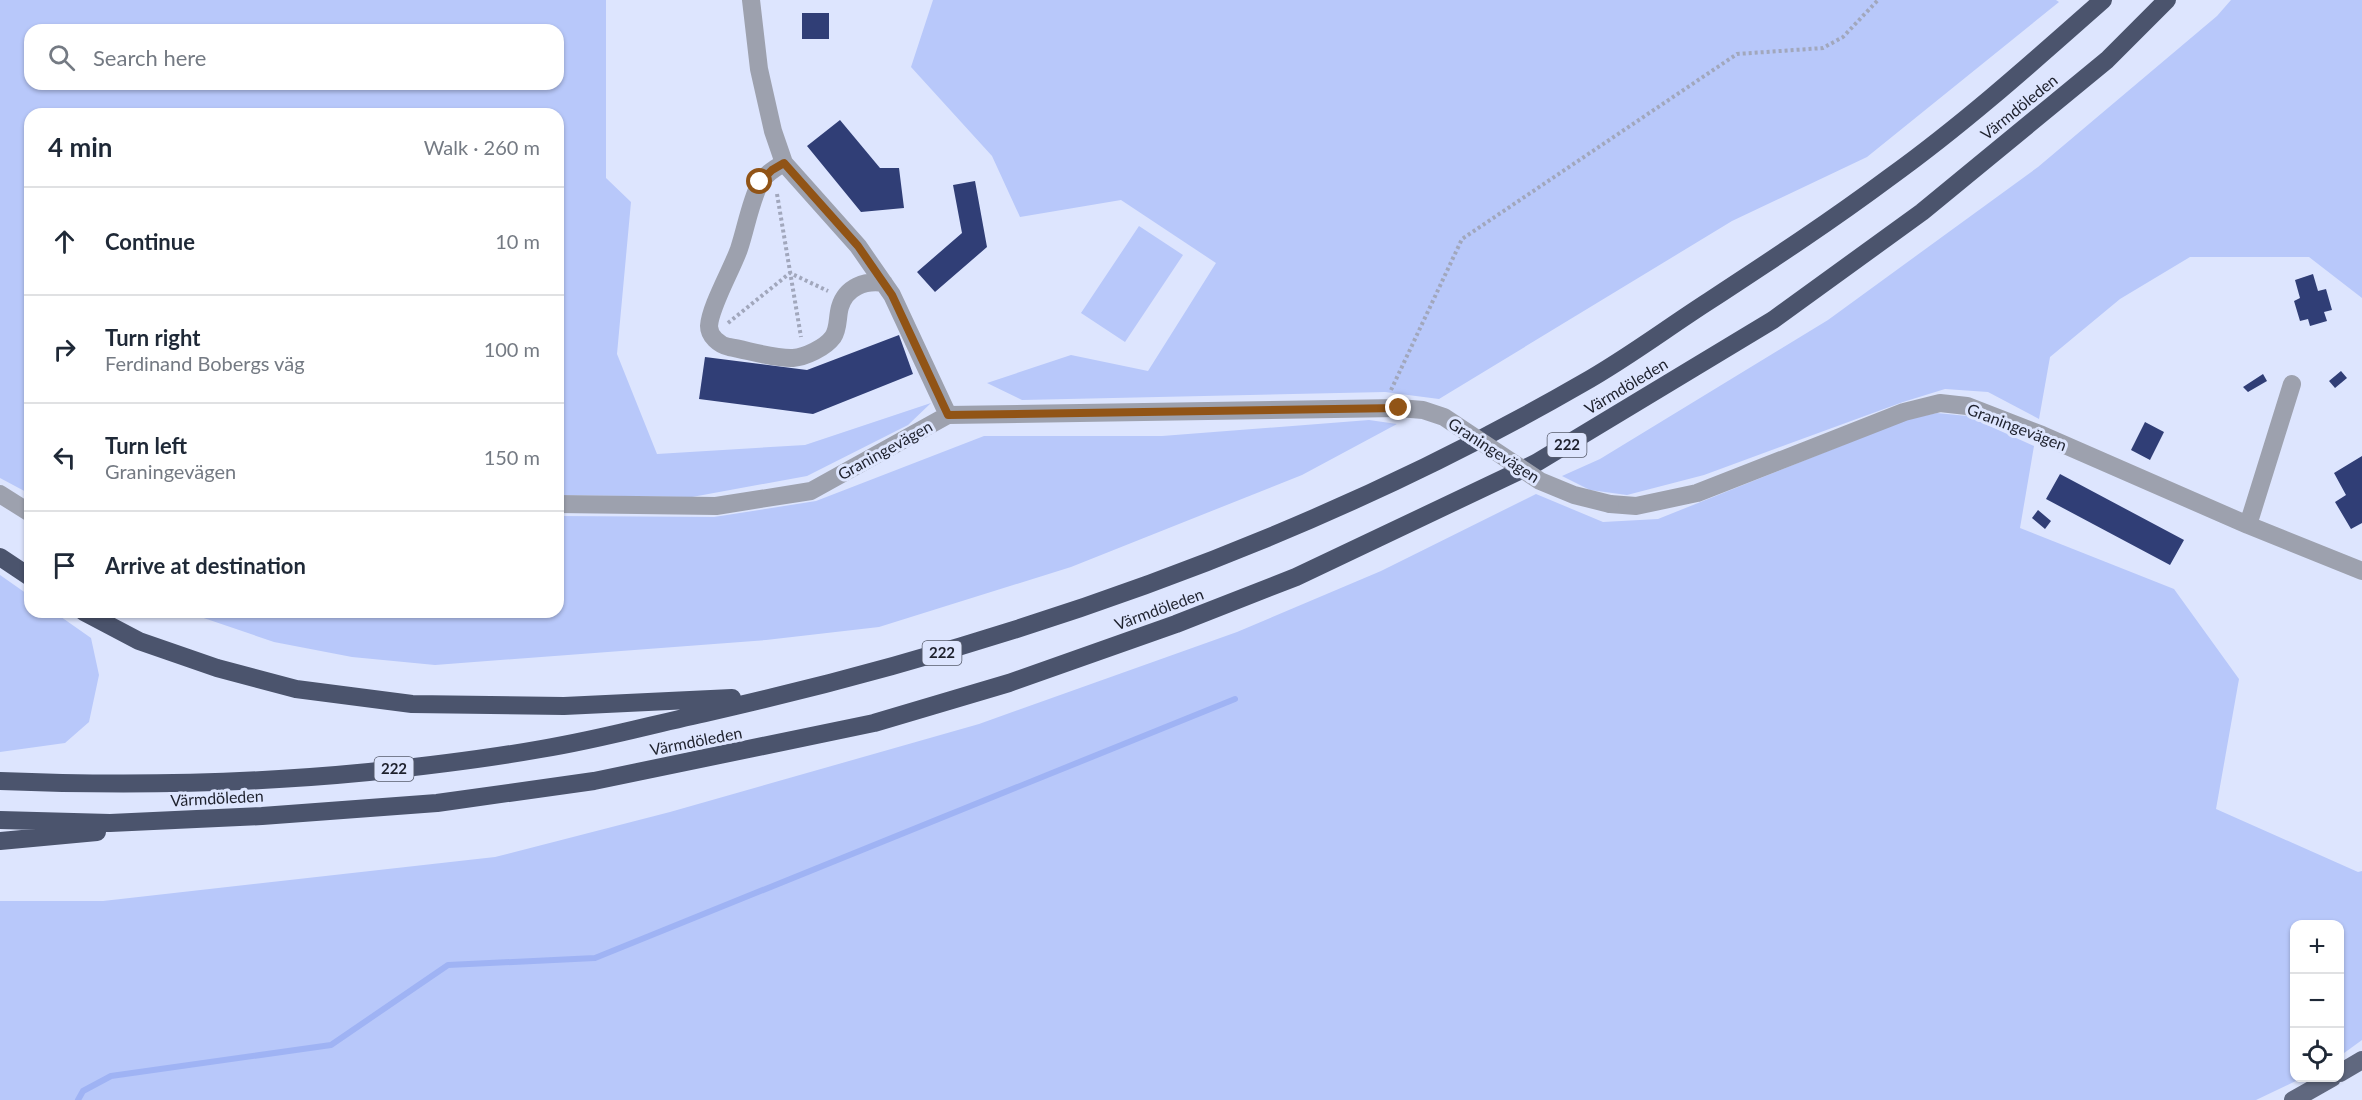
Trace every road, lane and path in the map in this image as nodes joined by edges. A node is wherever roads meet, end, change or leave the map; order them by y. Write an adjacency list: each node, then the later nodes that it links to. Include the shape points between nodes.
1 (751, 0): 5 (street, via 759,69)
2 (1878, 0): 11 (path, via 1843,37 1823,48 1737,54 1462,239 1392,389)
3 (2103, 0): 21 (highway, Värmdöleden / 222, via 2006,86 1894,175 1586,382 1413,473 1257,542 1101,602 941,653)
4 (2167, 0): 23 (highway, Värmdöleden / 222, via 2107,60 1932,204 1773,320 1536,463 1296,577 1010,683 874,723 594,782 437,803)
5 (778, 166): 6 (path); 7 (street, via 858,246); 8 (street, via 760,182 735,261 711,315)
6 (790, 273): 8 (path); 9 (path)
7 (884, 283): 9 (street, via 860,284 849,293 840,306 832,339); 12 (street)
8 (712, 336): 9 (street, via 724,346 791,358)
9 (804, 356)
10 (2292, 384): 16 (street)
11 (1393, 409): 12 (street, Graningevägen); 16 (street, Graningevägen, bridge, via 1423,410 1444,417 1540,481 1574,495 1636,506 1697,493 1904,412 1940,403 1967,406)
12 (948, 415): 14 (street, Graningevägen, via 811,491 716,506)
13 (0, 494): 15 (street)
14 (564, 504)
15 (24, 509)
16 (2248, 525): 18 (street, Graningevägen)
17 (0, 557): 19 (highway)
18 (2362, 571)
19 (24, 573)
20 (95, 618): 21 (highway, via 139,641 217,668 296,689 412,704 564,706)
21 (781, 696): 22 (highway, Värmdöleden / 222, via 545,749 370,772 212,782)
22 (0, 781)
23 (262, 816): 24 (highway, Värmdöleden / 222, via 110,823); 25 (highway)
24 (0, 820)
25 (0, 841)
26 (2362, 1060): 27 (main road)
27 (2344, 1071)
28 (2324, 1082): 29 (main road)
29 (2293, 1100)

